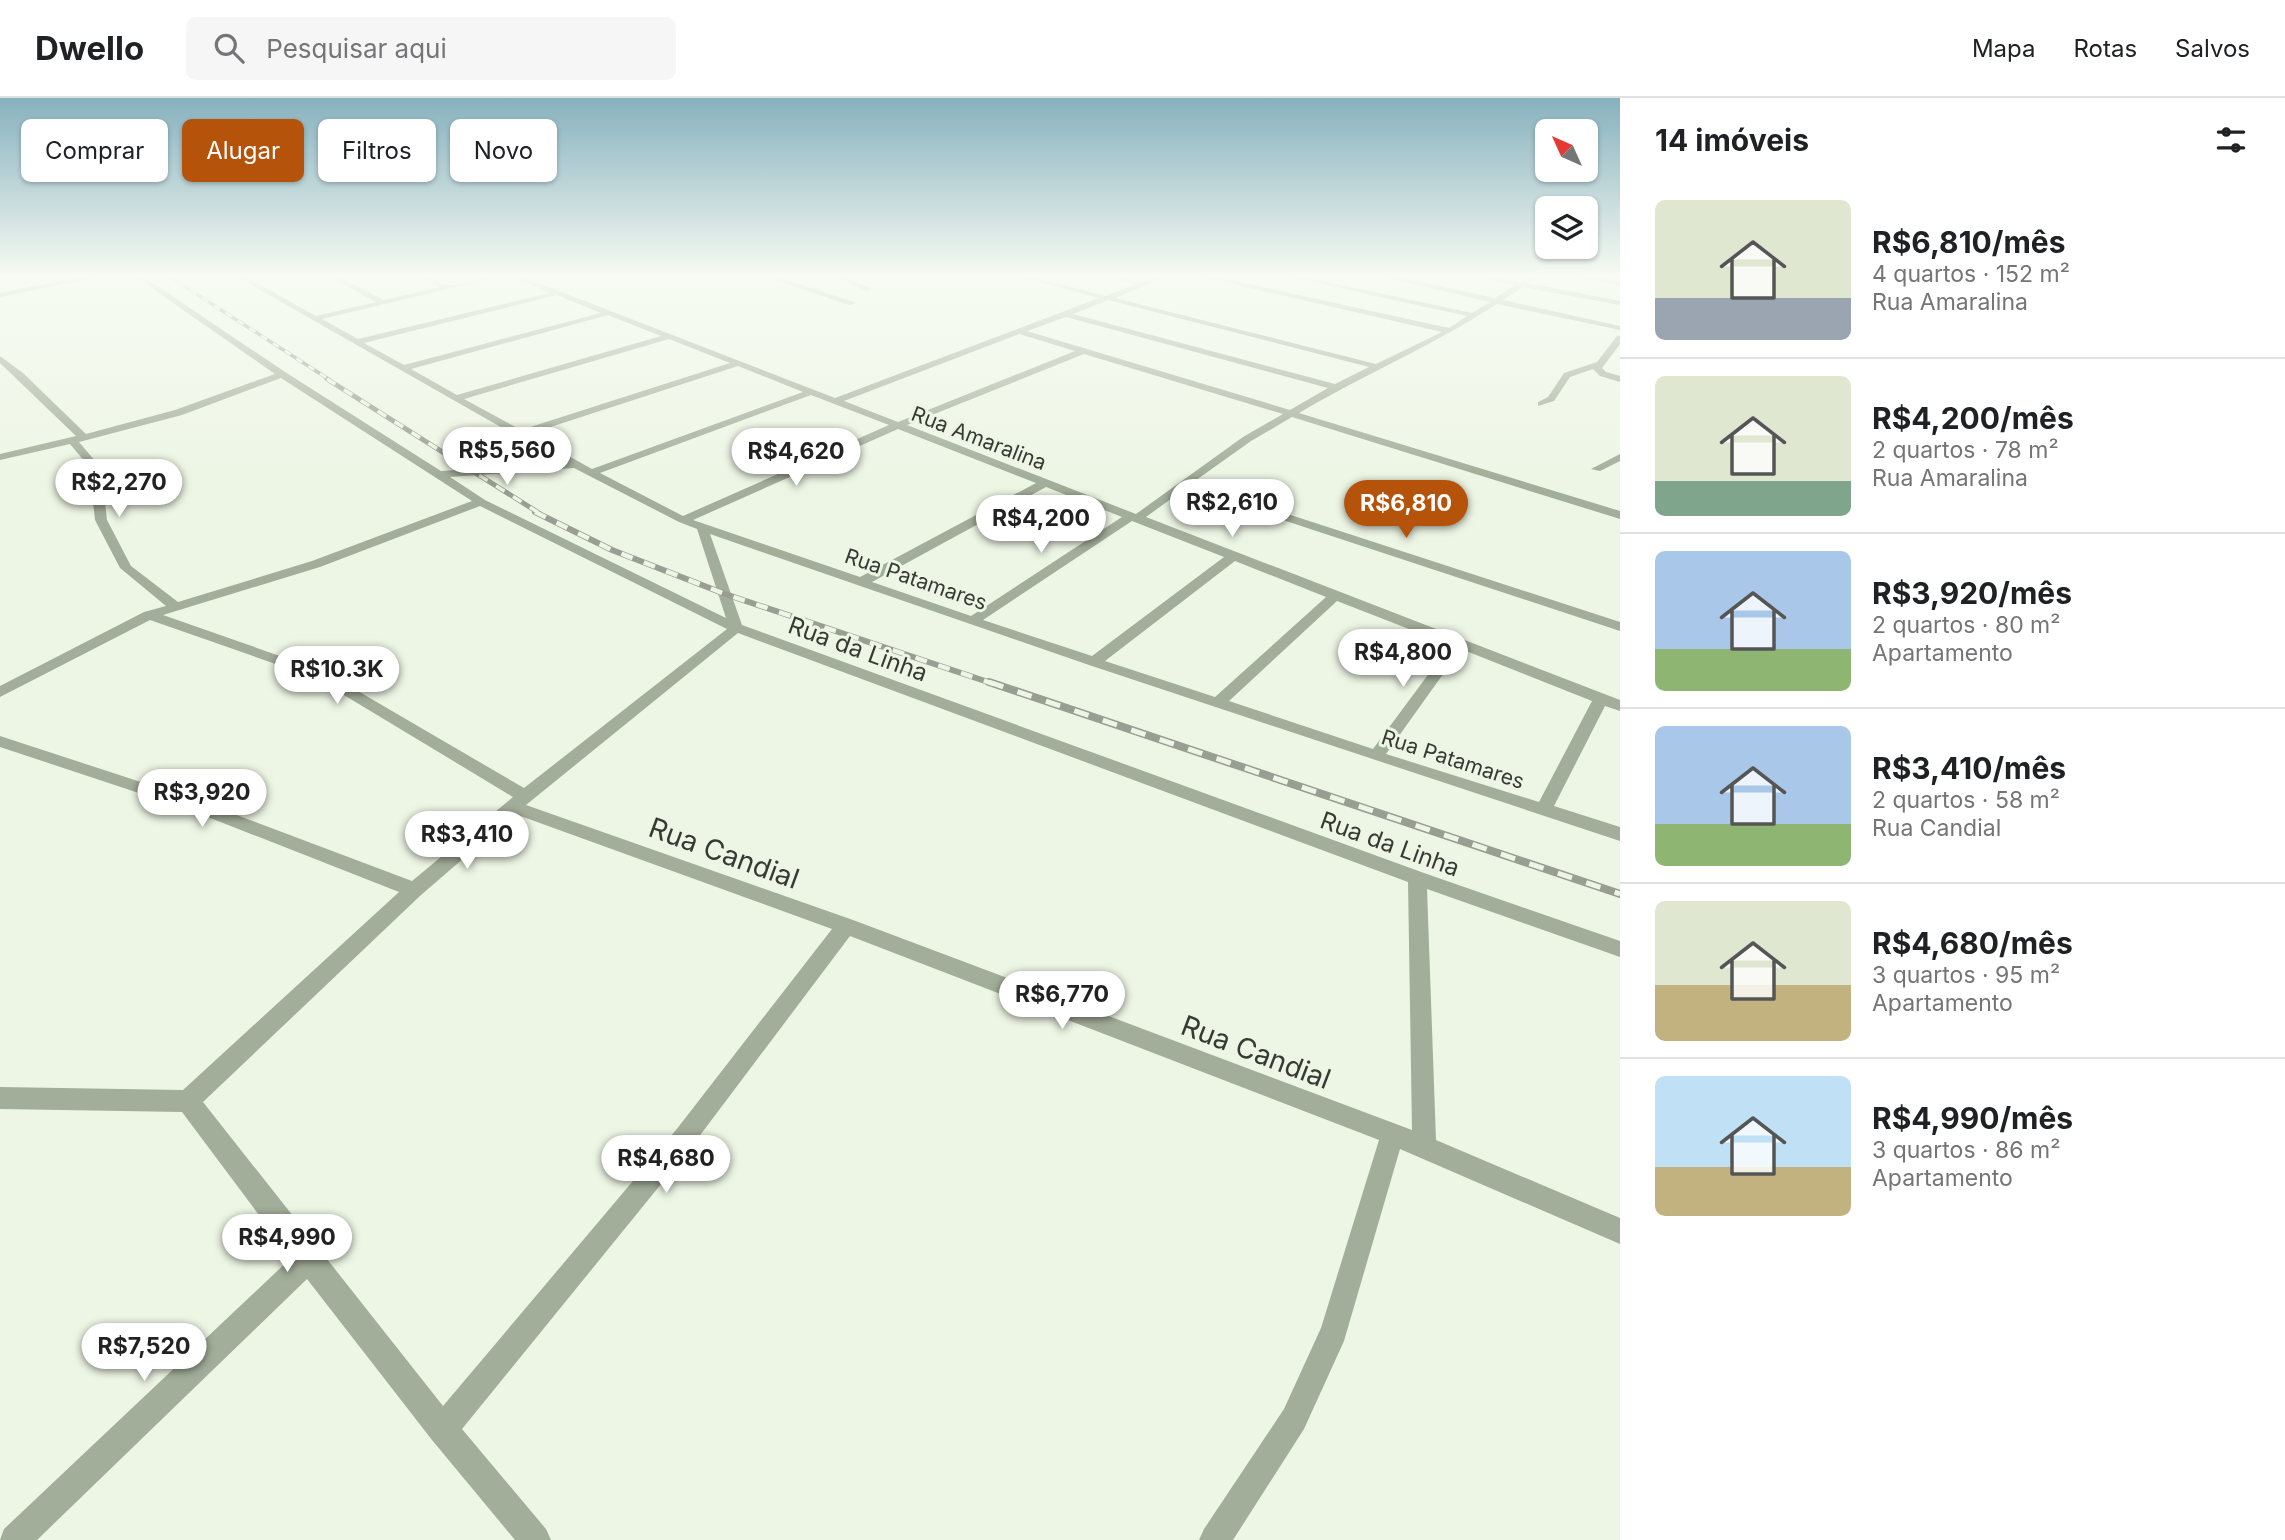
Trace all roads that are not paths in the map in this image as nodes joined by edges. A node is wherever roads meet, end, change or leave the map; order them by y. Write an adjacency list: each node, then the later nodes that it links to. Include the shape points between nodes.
1 (235, 342): 18 (street, Rua da Linha)
2 (358, 342): 17 (street, Rua Patamares)
3 (499, 342): 17 (street)
4 (649, 342): 22 (street)
5 (681, 342): 15 (street, Rua Amaralina)
6 (993, 342): 23 (street)
7 (1055, 342): 12 (street)
8 (1172, 342): 20 (street)
9 (1281, 342): 16 (street)
10 (1428, 342): 16 (street)
11 (1616, 342): 14 (street)
12 (1083, 351): 25 (street); 26 (street)
13 (0, 359): 28 (street)
14 (1599, 363): 19 (street, via 1597,371); 24 (street, via 1567,375 1555,394)
15 (737, 364): 21 (street, Rua Amaralina); 27 (street)
16 (1379, 367): 20 (street)
17 (403, 368): 22 (street, Rua Patamares)
18 (282, 374): 28 (street, via 199,406); 34 (street, Rua da Linha)
19 (1620, 379)
20 (1336, 387): 25 (street)
21 (808, 393): 23 (street, Rua Amaralina); 33 (street)
22 (456, 398): 27 (street, Rua Patamares)
23 (832, 402): 26 (street, Rua Amaralina)
24 (1541, 404)
25 (1290, 413): 36 (street); 38 (street)
26 (896, 426): 35 (street, Rua Amaralina); 40 (street)
27 (520, 434): 31 (street, Rua Patamares)
28 (78, 439): 29 (street); 45 (street, via 102,475 101,520 126,568)
29 (0, 457)
30 (1620, 457): 32 (street)
31 (576, 465): 33 (street, Rua Patamares); 34 (street)
32 (1596, 469)
33 (591, 473): 40 (street, Rua Patamares)
34 (436, 475): 37 (street, Rua da Linha)
35 (1043, 484): 39 (street, Rua Amaralina); 43 (street)
36 (1182, 484): 39 (street); 48 (street)
37 (481, 502): 45 (street, via 316,564); 49 (street, Rua da Linha)
38 (1620, 515)
39 (1133, 518): 42 (street, Rua Amaralina); 47 (street)
40 (682, 520): 41 (street, Rua Patamares)
41 (702, 527): 43 (street, Rua Patamares); 49 (street)
42 (1232, 557): 44 (street, Rua Amaralina); 51 (street)
43 (862, 582): 47 (street, Rua Patamares)
44 (1335, 596): 50 (street, Rua Amaralina); 54 (street)
45 (176, 607): 46 (street)
46 (149, 615): 52 (street); 58 (street, Rua Candial, via 334,683)
47 (972, 621): 51 (street, Rua Patamares)
48 (1620, 627)
49 (736, 628): 58 (street); 61 (street, Rua da Linha)
50 (1459, 643): 53 (street, Rua Amaralina); 57 (street)
51 (1094, 662): 54 (street, Rua Patamares)
52 (0, 692)
53 (1601, 699): 55 (street, Rua Amaralina); 59 (street)
54 (1218, 703): 57 (street, Rua Patamares)
55 (1620, 706)
56 (0, 741): 62 (street, via 196,806)
57 (1376, 756): 59 (street, Rua Patamares)
58 (519, 802): 62 (street); 63 (street, Rua Candial)
59 (1543, 810): 60 (street, Rua Patamares)
60 (1620, 834)
61 (1417, 878): 64 (street, Rua da Linha); 68 (street)
62 (414, 890): 66 (street)
63 (846, 926): 67 (street, Rua Candial); 71 (street, via 684,1138)
64 (1620, 949)
65 (0, 1098): 66 (street)
66 (188, 1101): 70 (street)
67 (1393, 1134): 68 (street, Rua Candial); 74 (street, via 1334,1331 1320,1363 1294,1419)
68 (1424, 1147): 69 (street, Rua Candial)
69 (1620, 1231)
70 (307, 1261): 71 (street); 72 (street)
71 (442, 1430): 73 (street)
72 (15, 1540)
73 (535, 1540)
74 (1215, 1540)

